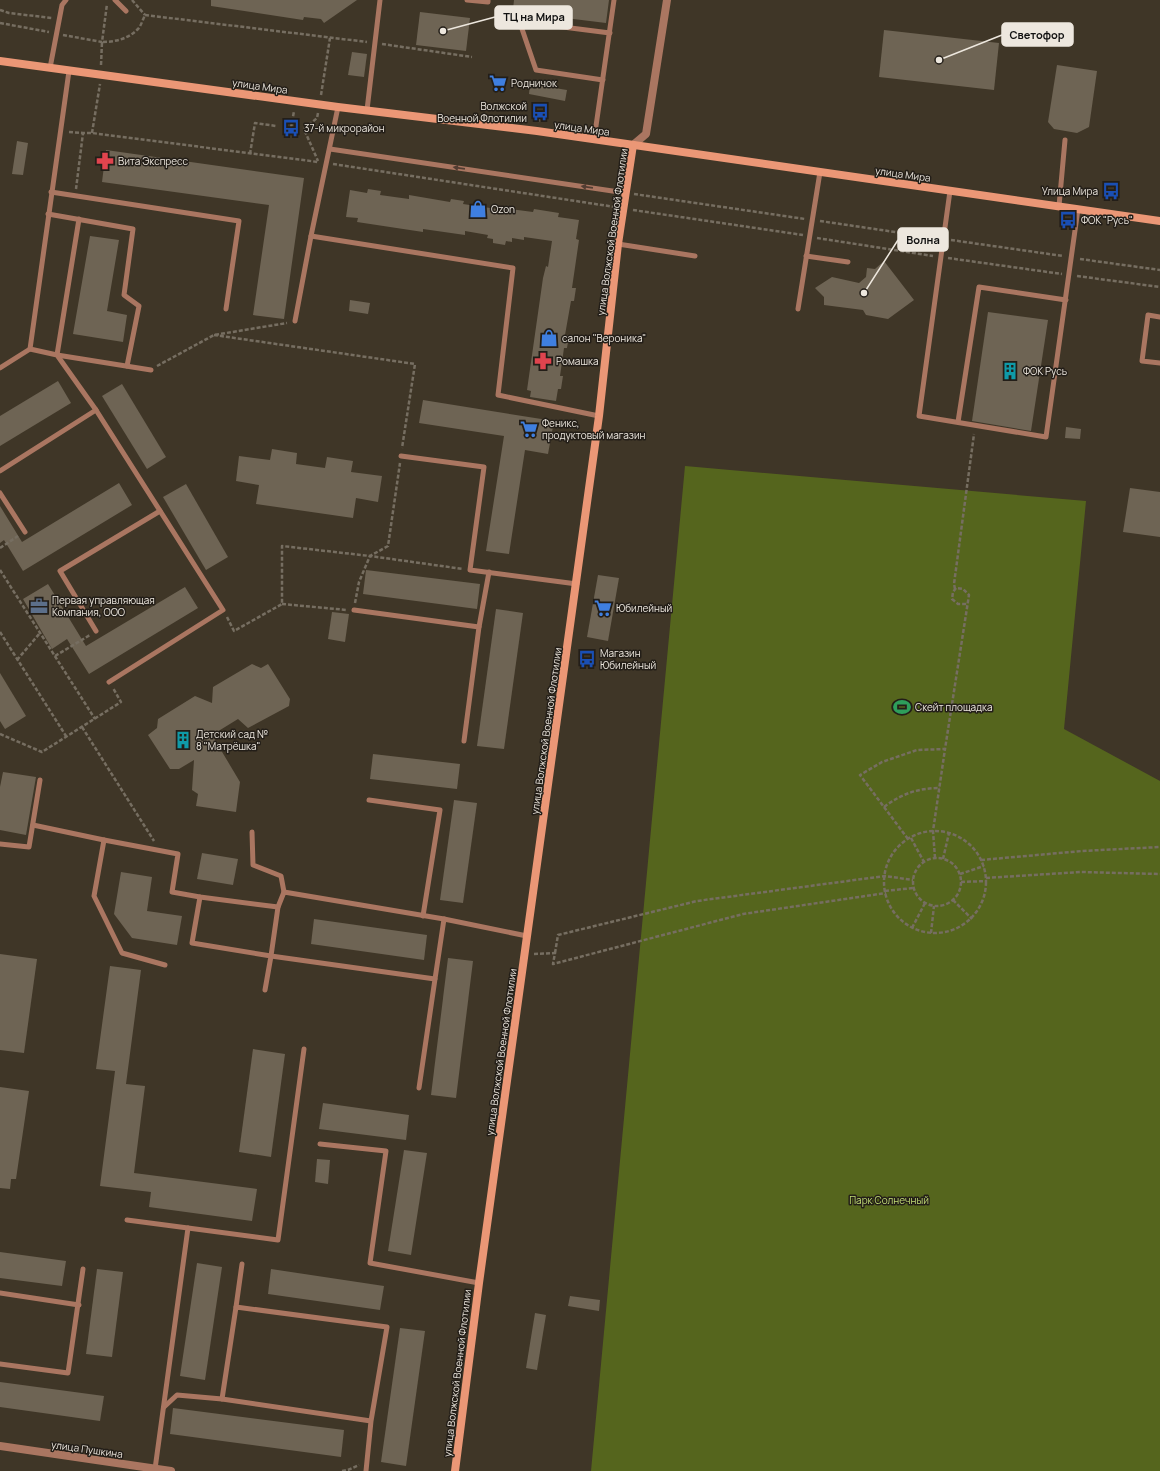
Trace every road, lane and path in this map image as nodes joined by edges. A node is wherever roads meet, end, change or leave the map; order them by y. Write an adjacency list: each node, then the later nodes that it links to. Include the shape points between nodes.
1 (66, 0): 22 (lane, via 62,5)
2 (108, 0): 18 (path)
3 (115, 0): 11 (lane)
4 (132, 0): 12 (path)
5 (380, 0): 19 (lane)
6 (466, 0): 7 (lane)
7 (488, 0)
8 (614, 0): 16 (lane)
9 (667, 0): 37 (street, улица Волжской Военной Флотилии, via 646,134)
10 (0, 10): 13 (path)
11 (126, 11)
12 (145, 15): 17 (path); 18 (path, via 139,29 126,38)
13 (52, 18)
14 (521, 26): 25 (lane, via 536,70)
15 (555, 26): 16 (lane)
16 (610, 33): 25 (lane)
17 (330, 38): 19 (path); 27 (path)
18 (102, 42): 24 (path)
19 (376, 44): 20 (path); 29 (lane)
20 (472, 57)
21 (0, 61): 22 (street, улица Мира)
22 (50, 68): 23 (street, улица Мира)
23 (70, 71): 24 (street, улица Мира); 32 (lane)
24 (101, 75): 26 (street, улица Мира); 33 (path)
25 (603, 80): 35 (lane)
26 (296, 101): 27 (street, улица Мира); 31 (path)
27 (319, 104): 28 (street, улица Мира); 39 (path, via 317,118 304,129 318,162)
28 (338, 107): 29 (street, улица Мира); 38 (lane)
29 (367, 110): 35 (street, улица Мира)
30 (276, 126): 39 (path, via 255,123)
31 (291, 128)
32 (61, 130): 34 (path); 43 (lane)
33 (92, 133): 34 (path); 39 (path)
34 (83, 134): 45 (path)
35 (594, 140): 37 (street, улица Мира)
36 (1065, 140): 46 (lane)
37 (633, 145): 41 (street, улица Мира); 44 (street, улица Волжской Военной Флотилии)
38 (330, 149): 40 (lane); 44 (lane, one-way to 38)
39 (250, 154)
40 (326, 163): 47 (path); 53 (lane)
41 (820, 172): 42 (street, улица Мира); 51 (lane)
42 (950, 191): 46 (street, улица Мира); 55 (lane)
43 (52, 192): 45 (lane); 49 (lane)
44 (626, 193): 47 (street, улица Волжской Военной Флотилии); 51 (path)
45 (76, 196): 66 (lane, via 239,221)
46 (1059, 206): 48 (street, улица Мира)
47 (623, 209): 54 (path); 56 (street, улица Волжской Военной Флотилии)
48 (1078, 209): 52 (street, улица Мира); 60 (lane)
49 (48, 214): 50 (lane); 71 (lane)
50 (79, 219): 72 (lane); 74 (lane, via 133,229 124,295 139,306)
51 (812, 220): 54 (lane); 55 (path)
52 (1160, 221)
53 (311, 236): 69 (lane); 78 (lane, via 513,268 498,395)
54 (809, 236): 58 (lane); 59 (path)
55 (943, 239): 59 (lane); 60 (path)
56 (618, 244): 57 (lane); 78 (street, улица Волжской Военной Флотилии)
57 (695, 256)
58 (806, 256): 61 (lane); 67 (lane)
59 (940, 257): 63 (path); 79 (lane, via 919,416)
60 (1072, 257): 62 (path); 63 (lane)
61 (848, 262)
62 (1160, 270)
63 (1069, 275): 64 (path); 65 (lane)
64 (1160, 287)
65 (1066, 300): 79 (lane, via 979,287); 80 (lane, via 1046,436)
66 (226, 309)
67 (798, 309)
68 (1160, 317): 73 (lane, via 1148,315 1142,361)
69 (295, 321): 70 (path)
70 (214, 335): 76 (path); 81 (path, via 415,364)
71 (30, 349): 72 (lane); 75 (lane)
72 (58, 355): 74 (lane); 77 (lane)
73 (1160, 363)
74 (126, 366): 76 (lane)
75 (0, 368)
76 (151, 370)
77 (96, 410): 82 (lane); 84 (lane)
78 (599, 416): 91 (street, улица Волжской Военной Флотилии)
79 (958, 422): 80 (lane)
80 (975, 425): 92 (path)
81 (401, 456): 87 (path, via 388,546); 89 (lane, via 484,467)
82 (0, 471)
83 (0, 493): 85 (lane)
84 (160, 510): 95 (lane); 98 (lane, via 60,571)
85 (25, 532): 86 (path)
86 (0, 548)
87 (370, 556): 89 (path); 93 (path, via 282,546); 96 (path, via 359,582)
88 (0, 570): 100 (path)
89 (470, 570): 90 (lane)
90 (489, 572): 91 (lane); 97 (lane)
91 (576, 584): 147 (street, улица Волжской Военной Флотилии)
92 (955, 590): 94 (path, via 963,589 968,594); 94 (path, via 952,599 958,604)
93 (282, 604): 95 (path, via 234,631); 96 (path)
94 (967, 604): 109 (path)
95 (223, 610): 103 (lane)
96 (354, 610): 97 (lane)
97 (479, 627): 108 (lane)
98 (96, 631): 101 (path)
99 (0, 632): 102 (path)
100 (40, 633): 101 (path); 102 (path)
101 (55, 656): 104 (path)
102 (17, 660): 107 (path)
103 (109, 682): 104 (path, via 121,702)
104 (95, 719): 105 (path)
105 (82, 727): 107 (path); 122 (path)
106 (0, 734): 107 (path, via 42,752)
107 (66, 736)
108 (464, 741)
109 (945, 749): 111 (path); 113 (path, via 917,750 882,762 860,775)
110 (40, 780): 114 (lane)
111 (940, 788): 113 (path, via 926,788 908,793); 115 (path)
112 (369, 800): 142 (lane, via 440,810)
113 (884, 806): 118 (path)
114 (32, 825): 119 (lane); 120 (lane, via 29,847)
115 (933, 831): 117 (path); 118 (path, via 916,834); 123 (path)
116 (252, 832): 135 (lane, via 253,865 281,876)
117 (950, 833): 124 (path); 125 (path, via 965,840 977,851)
118 (910, 838): 126 (path); 130 (path, via 891,856)
119 (104, 840): 122 (lane); 151 (lane, via 94,896 122,953)
120 (0, 844)
121 (1160, 847): 125 (path)
122 (160, 851): 137 (lane, via 178,854 172,892)
123 (935, 858): 124 (path); 126 (path)
124 (943, 859): 128 (path, via 955,866)
125 (981, 860): 127 (path)
126 (924, 862): 132 (path, via 915,872)
127 (984, 866): 128 (path); 131 (path)
128 (960, 874): 133 (path)
129 (1160, 874): 131 (path, via 1081,872)
130 (885, 876): 132 (path); 136 (path); 148 (path, via 697,901 558,935)
131 (987, 879): 133 (path); 144 (path, via 985,895)
132 (913, 880): 134 (path)
133 (961, 882): 138 (path, via 957,896)
134 (913, 888): 136 (path); 139 (path, via 916,895)
135 (284, 892): 141 (lane); 142 (lane)
136 (886, 892): 145 (path, via 889,904 898,918); 148 (path, via 743,914 553,964)
137 (200, 897): 141 (lane); 150 (lane, via 192,943)
138 (953, 900): 140 (path, via 944,905); 144 (path)
139 (925, 903): 140 (path); 145 (path)
140 (934, 906): 146 (path)
141 (278, 907): 150 (lane)
142 (423, 916): 143 (lane)
143 (444, 919): 147 (lane); 152 (lane)
144 (972, 919): 146 (path, via 960,928 946,933)
145 (912, 928): 146 (path)
146 (931, 933)
147 (527, 936): 149 (street, улица Волжской Военной Флотилии)
148 (555, 953): 149 (path)
149 (525, 954): 161 (street, улица Волжской Военной Флотилии)
150 (271, 956): 152 (lane); 153 (lane)
151 (165, 965)
152 (435, 980): 155 (lane)
153 (265, 990)
154 (304, 1049): 158 (lane, via 278,1240)
155 (419, 1088)
156 (320, 1144): 161 (lane, via 386,1151 370,1263)
157 (127, 1220): 158 (lane)
158 (188, 1228): 167 (lane)
159 (242, 1264): 164 (lane)
160 (83, 1269): 163 (lane)
161 (479, 1283): 175 (street, улица Волжской Военной Флотилии)
162 (0, 1293): 163 (lane)
163 (79, 1305): 165 (lane, via 68,1373)
164 (236, 1307): 166 (lane); 168 (lane, via 387,1327)
165 (0, 1364)
166 (222, 1399): 167 (lane, via 177,1395); 168 (lane)
167 (164, 1407): 171 (lane)
168 (371, 1421): 170 (lane)
169 (0, 1446): 171 (street, улица Пушкина)
170 (367, 1462): 173 (path); 174 (lane)
171 (151, 1469): 172 (street, улица Пушкина)
172 (171, 1471)
173 (342, 1471)
174 (366, 1471)
175 (455, 1471)

